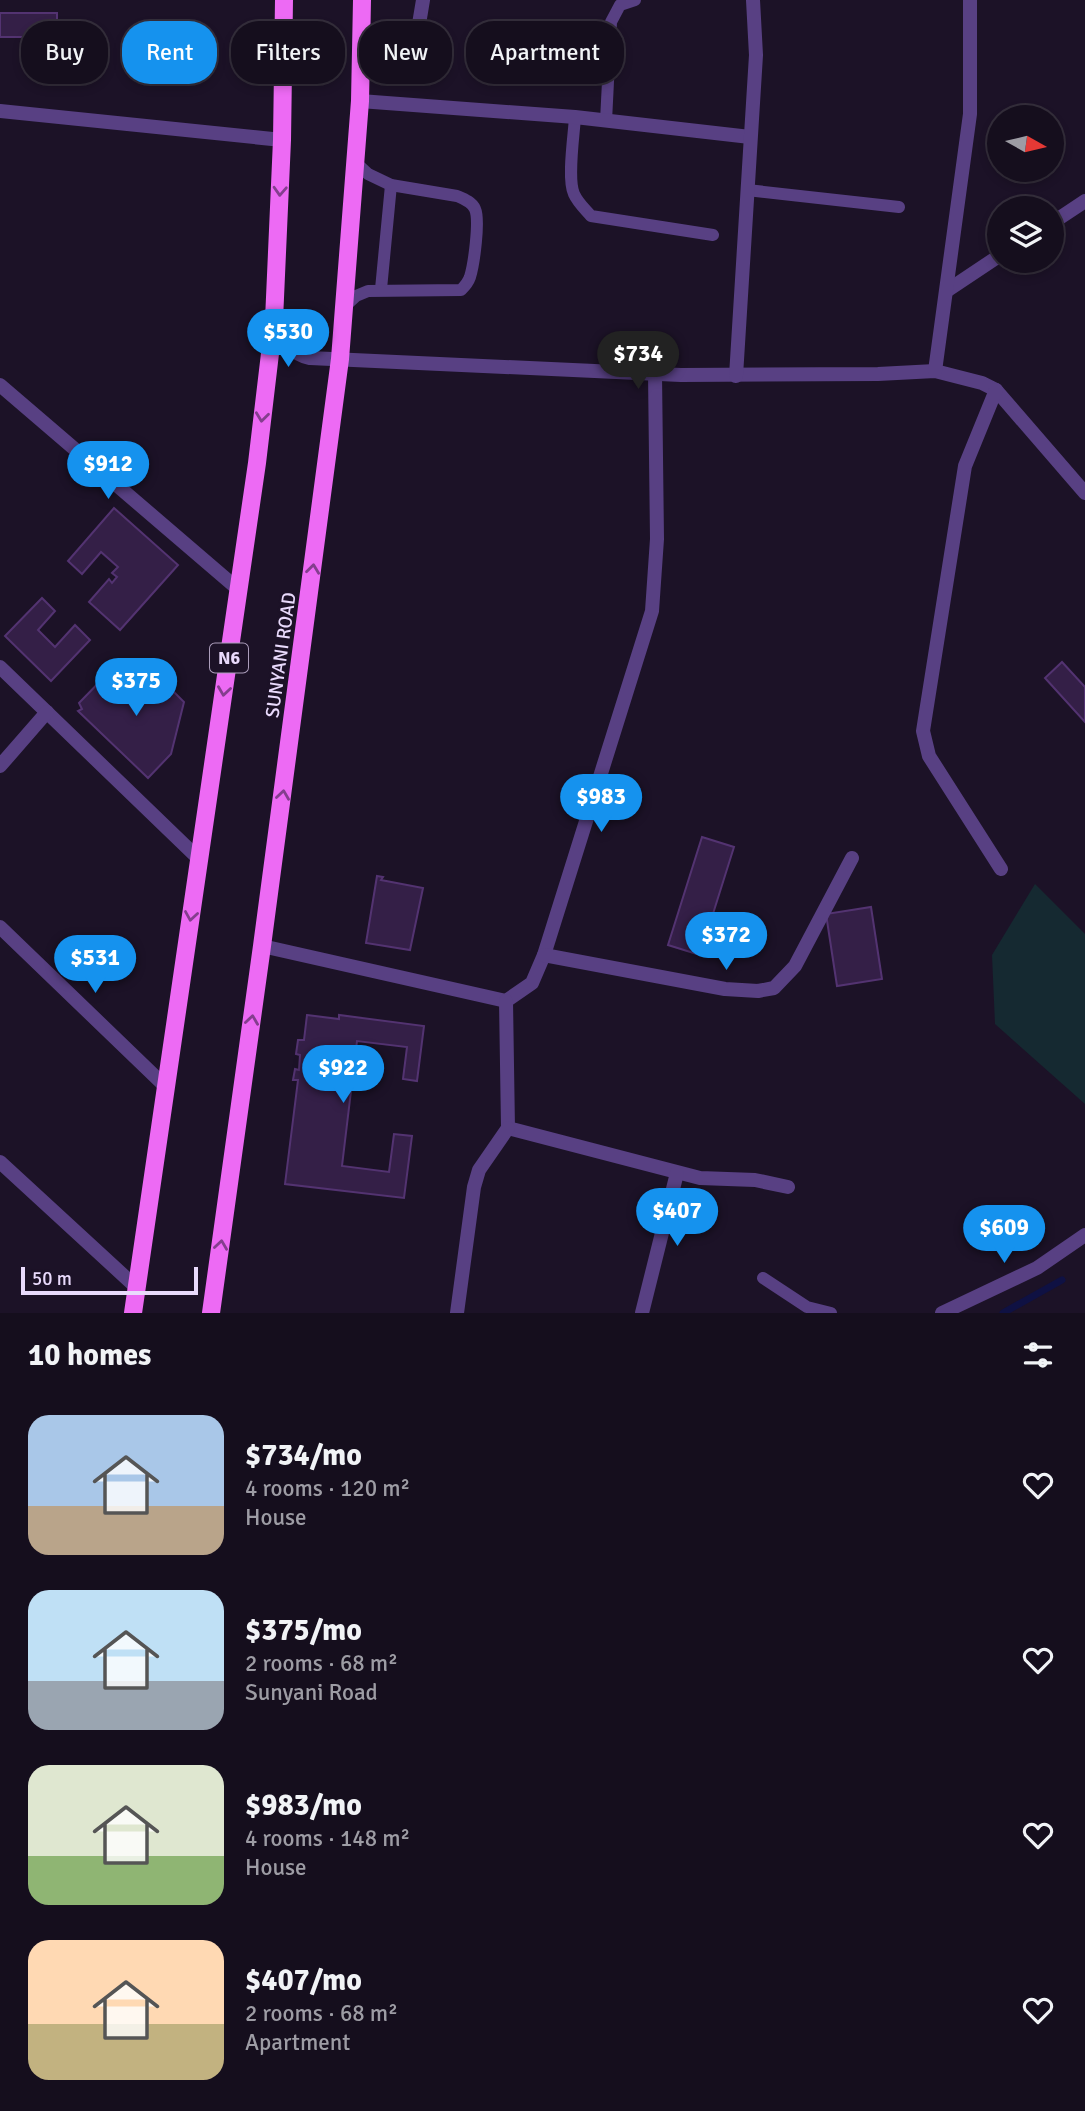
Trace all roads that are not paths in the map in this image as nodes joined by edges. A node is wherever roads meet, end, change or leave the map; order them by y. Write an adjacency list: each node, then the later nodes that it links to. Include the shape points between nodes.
1 (284, 0): 15 (main road, N6)
2 (362, 0): 7 (main road, SUNYANI ROAD)
3 (423, 0): 8 (street)
4 (635, 0): 13 (lane, via 620,5 611,22)
5 (753, 0): 14 (street, via 756,55)
6 (970, 0): 25 (street, via 970,114)
7 (362, 21)
8 (420, 21)
9 (360, 84): 10 (main road, SUNYANI ROAD)
10 (360, 101): 12 (street); 16 (main road, SUNYANI ROAD)
11 (0, 111): 15 (street)
12 (575, 117): 13 (street); 22 (lane, via 572,192 591,216)
13 (606, 121): 14 (street)
14 (750, 137): 18 (street)
15 (282, 140): 27 (main road, N6, one-way to 27)
16 (355, 162): 17 (lane, via 378,181); 26 (main road, SUNYANI ROAD)
17 (391, 185): 24 (lane); 24 (lane, via 466,199 477,217 471,275 461,290)
18 (747, 190): 20 (lane); 31 (street)
19 (1085, 201): 21 (street)
20 (899, 207)
21 (1064, 214)
22 (713, 235)
23 (987, 264): 25 (street)
24 (381, 289): 26 (lane, via 356,296)
25 (948, 290): 29 (street)
26 (344, 307): 28 (main road, SUNYANI ROAD)
27 (274, 320): 28 (street, via 294,353); 35 (main road, N6, one-way to 35)
28 (340, 359): 30 (street); 43 (main road, SUNYANI ROAD, one-way to 28)
29 (935, 370): 31 (street); 33 (street)
30 (655, 374): 31 (street); 44 (street, via 657,538 652,611)
31 (736, 376)
32 (0, 385): 35 (street)
33 (996, 390): 34 (street); 41 (street, via 965,466 923,731 929,756)
34 (1085, 494)
35 (239, 590): 40 (main road, N6, one-way to 40)
36 (0, 667): 37 (street)
37 (47, 712): 38 (street); 40 (street)
38 (0, 765)
39 (852, 858): 44 (street, via 795,966 774,988 725,989)
40 (200, 860): 46 (main road, N6, one-way to 46)
41 (1001, 869)
42 (0, 927): 46 (street)
43 (262, 946): 45 (street); 55 (main road, SUNYANI ROAD, one-way to 43)
44 (544, 955): 45 (street, via 532,983)
45 (506, 1001): 47 (street)
46 (166, 1087): 53 (main road, N6)
47 (508, 1128): 49 (street); 56 (street, via 479,1170 474,1186)
48 (0, 1162): 53 (street)
49 (677, 1173): 50 (street); 57 (street)
50 (788, 1187)
51 (1085, 1235): 59 (street, via 1037,1268)
52 (764, 1278): 58 (lane, via 807,1307)
53 (136, 1287): 54 (main road, N6)
54 (133, 1313)
55 (212, 1313)
56 (457, 1313)
57 (642, 1313)
58 (831, 1313)
59 (942, 1313)

